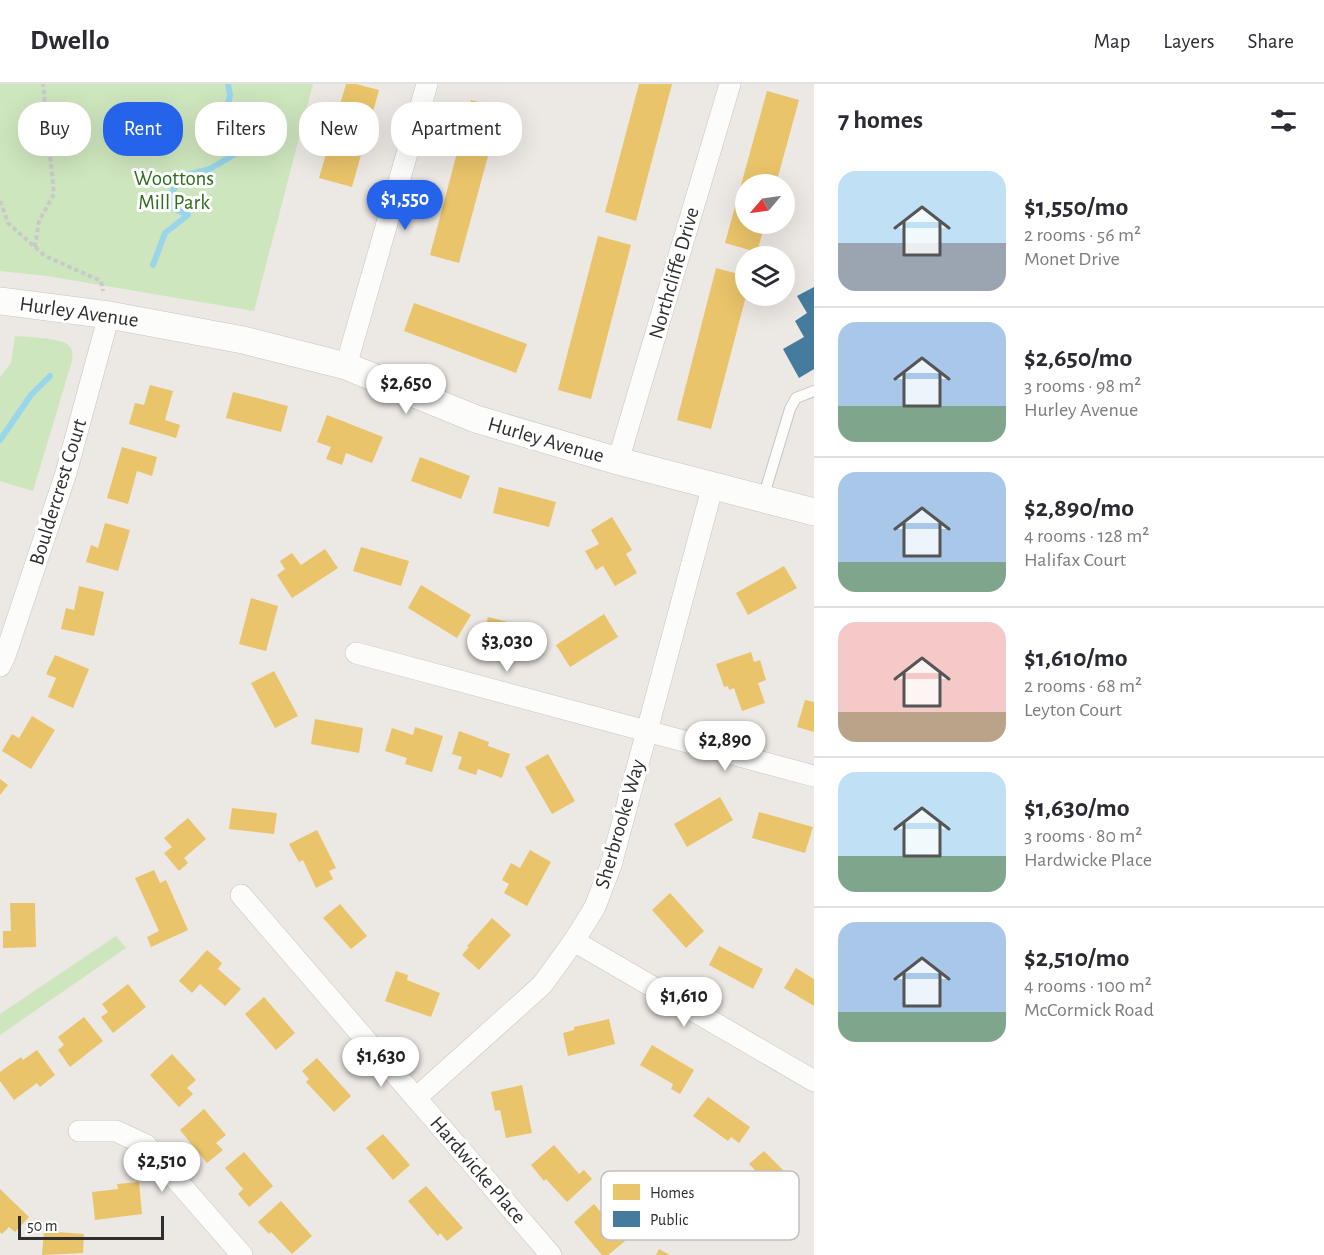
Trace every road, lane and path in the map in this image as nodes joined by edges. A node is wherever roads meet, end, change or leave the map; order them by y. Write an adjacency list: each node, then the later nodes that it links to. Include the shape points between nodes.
1 (43, 84): 5 (path, via 54,194 39,221)
2 (427, 84): 8 (street)
3 (730, 84): 10 (street, Northcliffe Drive)
4 (0, 201): 5 (path, via 8,223)
5 (35, 248): 7 (path, via 101,281)
6 (0, 301): 7 (street, Hurley Avenue)
7 (109, 315): 8 (street, Hurley Avenue, via 243,340); 15 (street, Bouldercrest Court, via 66,473)
8 (346, 366): 10 (street, Hurley Avenue, via 476,419)
9 (814, 391): 12 (lane, via 796,398 790,409)
10 (618, 461): 11 (street, Hurley Avenue)
11 (713, 485): 12 (street, Hurley Avenue); 16 (street, Sherbrooke Way)
12 (763, 498): 13 (street, Hurley Avenue)
13 (814, 512)
14 (356, 653): 16 (street)
15 (0, 666)
16 (647, 731): 17 (street); 19 (street, Sherbrooke Way, via 611,865 595,907)
17 (814, 776)
18 (241, 895): 21 (street, Hardwicke Place)
19 (574, 941): 20 (street); 21 (street, Sherbrooke Way, via 542,985)
20 (814, 1081)
21 (416, 1098): 24 (street, Hardwicke Place)
22 (79, 1131): 23 (street, via 116,1131 146,1145)
23 (242, 1255)
24 (551, 1255)

